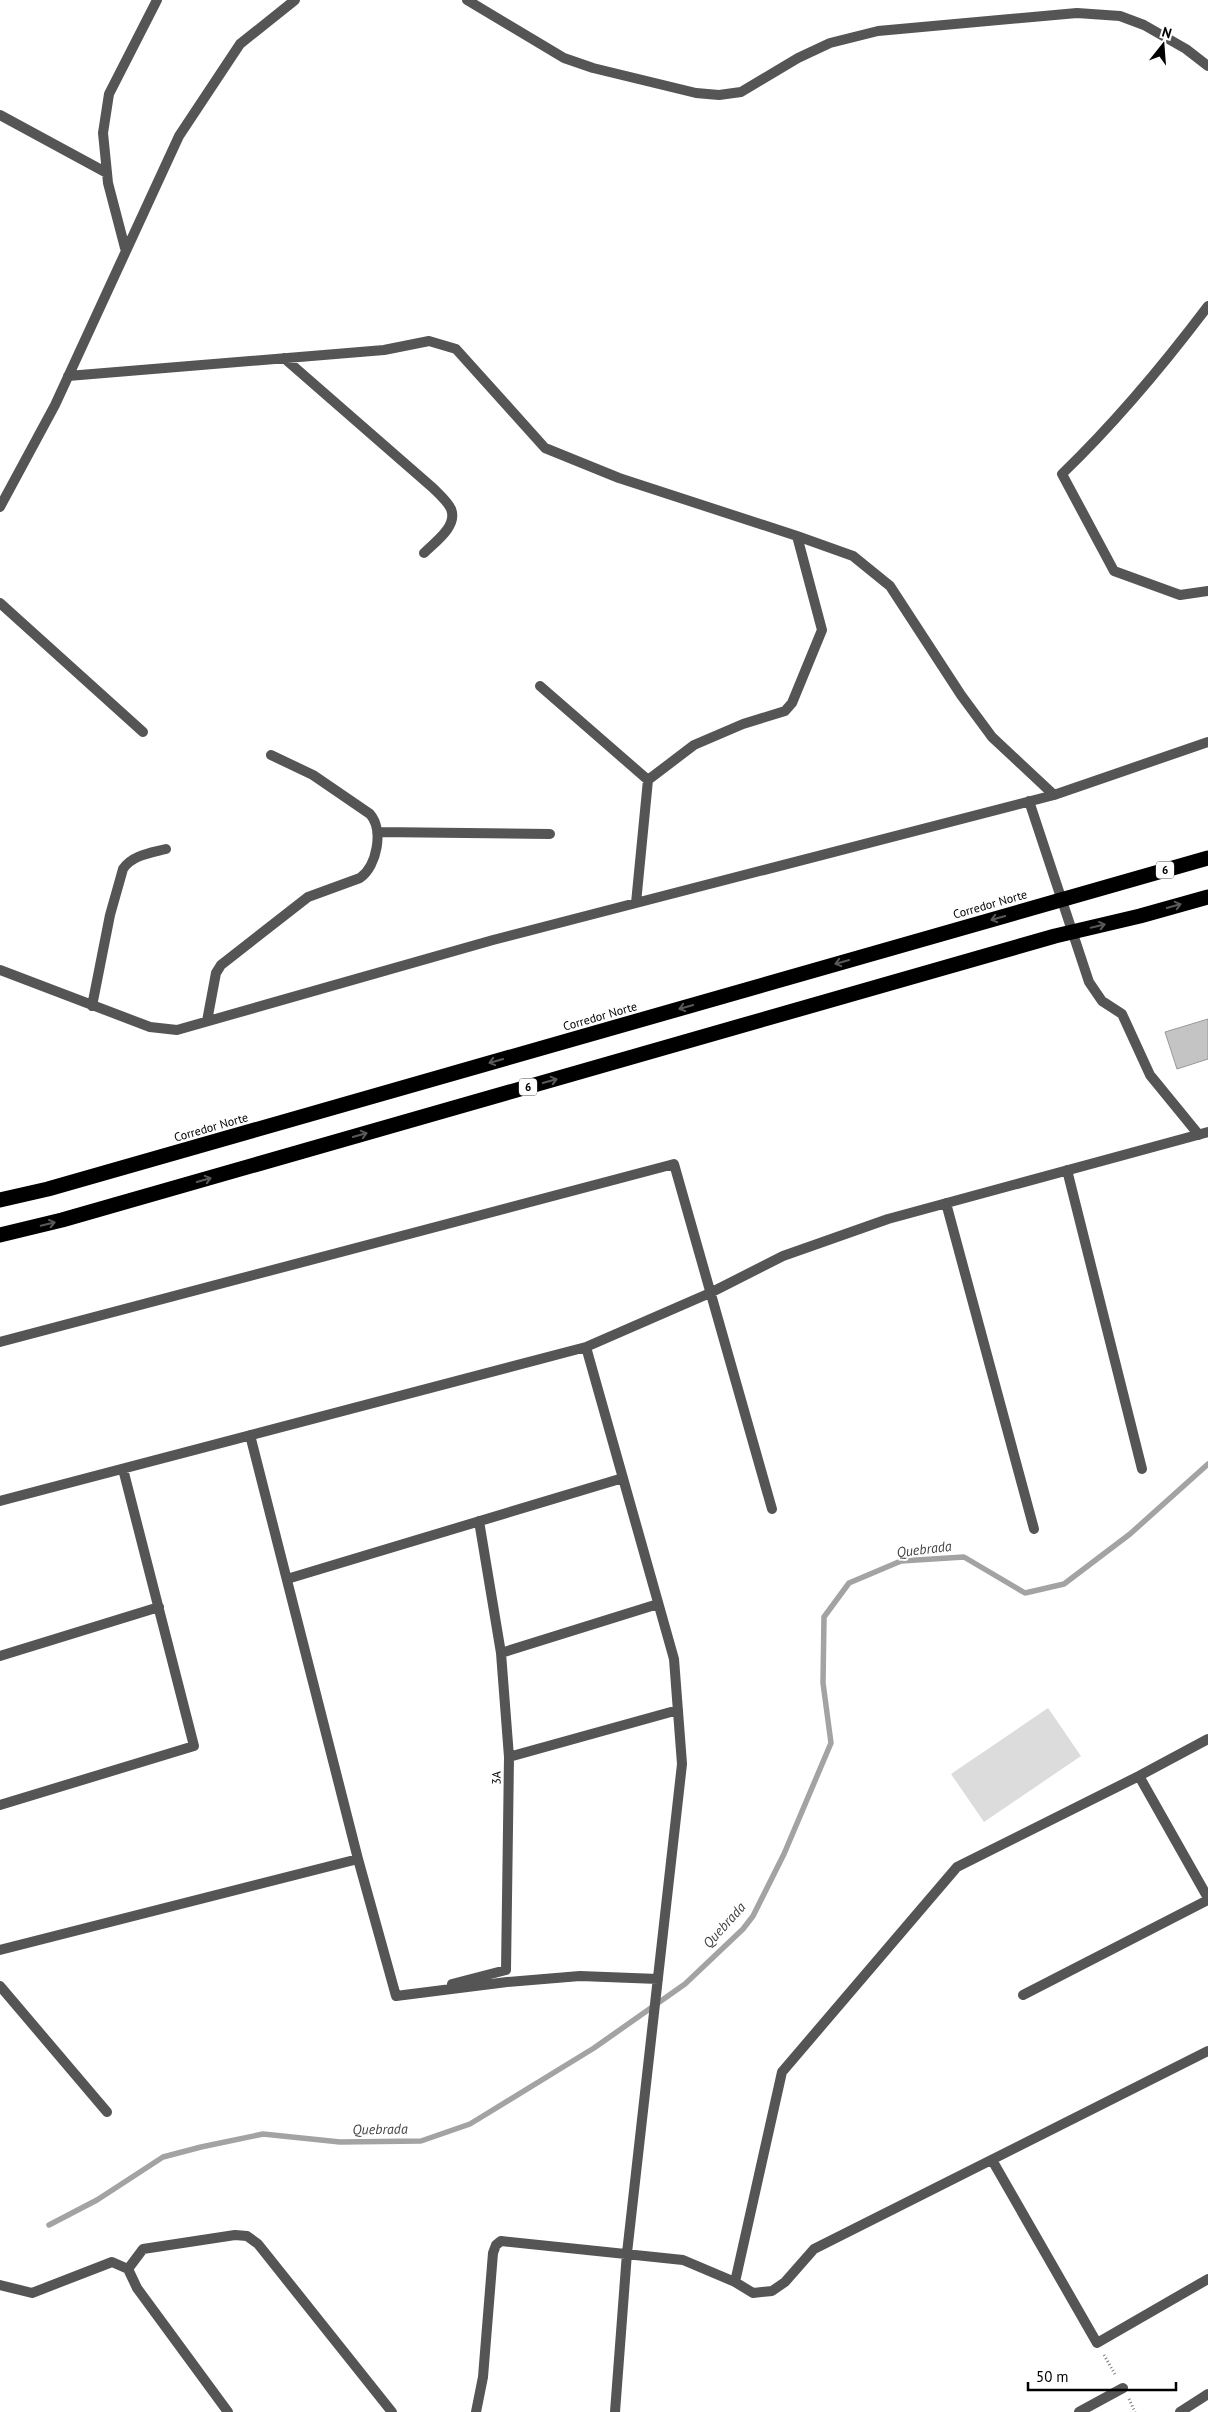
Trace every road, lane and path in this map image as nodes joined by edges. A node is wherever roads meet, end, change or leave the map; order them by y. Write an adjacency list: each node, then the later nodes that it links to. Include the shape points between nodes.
1 (157, 0): 6 (street, via 109,94 103,133)
2 (295, 0): 7 (street, via 240,44 178,136)
3 (467, 0): 4 (street, via 564,58 704,94 741,92 830,43 878,31 1077,14 1120,16 1144,25)
4 (1208, 66)
5 (0, 115): 6 (street)
6 (107, 173): 7 (street)
7 (125, 248): 10 (street)
8 (1208, 306): 14 (street, via 1157,374 1062,474 1114,571 1180,595)
9 (284, 358): 10 (street); 12 (street, via 384,350 430,341 456,349 545,448 619,478); 13 (street, via 434,488 451,508 453,520)
10 (68, 376): 11 (street)
11 (0, 507)
12 (797, 536): 20 (street, via 822,630 792,704 785,711 743,724 694,745); 21 (street, via 853,556 890,586 992,737)
13 (424, 554)
14 (1208, 591)
15 (0, 603): 17 (street)
16 (540, 686): 20 (street)
17 (143, 732)
18 (1208, 742): 21 (street)
19 (270, 754): 23 (street, via 340,792 377,821)
20 (648, 780): 28 (street)
21 (1054, 795): 22 (street)
22 (1029, 801): 28 (street); 32 (street, via 1089,982 1102,1001 1122,1014 1150,1075)
23 (378, 832): 24 (street); 31 (street, via 372,865 367,873 308,897 221,965 216,973)
24 (550, 834)
25 (166, 849): 30 (street, via 134,859 123,869 110,915)
26 (1208, 858): 34 (highway, Corredor Norte / 6, one-way to 34)
27 (1208, 897): 36 (highway, 6, one-way to 27, via 62,1220 1055,936)
28 (636, 903): 31 (street)
29 (0, 970): 30 (street)
30 (92, 1006): 31 (street, via 150,1027 177,1030)
31 (207, 1021)
32 (1203, 1134): 33 (street)
33 (1067, 1170): 35 (street); 42 (street)
34 (0, 1200)
35 (946, 1204): 37 (street, via 888,1219 783,1256); 47 (street)
36 (0, 1234)
37 (710, 1292): 38 (street, via 674,1164); 39 (street); 45 (street)
38 (0, 1342)
39 (586, 1347): 40 (street); 43 (street)
40 (250, 1435): 41 (street); 48 (street)
41 (123, 1469): 44 (street); 50 (street)
42 (1142, 1470)
43 (623, 1478): 46 (street); 49 (street)
44 (0, 1501)
45 (772, 1509)
46 (479, 1521): 48 (street); 51 (street, 3A)
47 (1034, 1529)
48 (287, 1579): 58 (street)
49 (658, 1604): 51 (street); 53 (street, via 674,1659)
50 (159, 1607): 52 (street); 57 (street, via 194,1746)
51 (501, 1653): 55 (street, 3A)
52 (0, 1656)
53 (678, 1710): 55 (street); 61 (street, via 682,1764)
54 (1208, 1739): 56 (street)
55 (509, 1757): 63 (street, 3A, via 506,1970 454,1983)
56 (1139, 1776): 59 (street); 71 (street, via 957,1868 782,2072)
57 (0, 1805)
58 (358, 1859): 60 (street); 63 (street, via 396,1996)
59 (1208, 1899): 64 (street)
60 (0, 1950)
61 (658, 1983): 63 (street, via 580,1976); 68 (street)
62 (0, 1986): 66 (street)
63 (443, 1990)
64 (1023, 1995)
65 (1208, 2051): 67 (street)
66 (107, 2112)
67 (992, 2160): 70 (street, via 1097,2343); 71 (street, via 814,2249 785,2282 772,2291 753,2293)
68 (627, 2253): 71 (street, via 683,2260); 77 (street, via 501,2241 496,2245 483,2377); 78 (street)
69 (128, 2269): 72 (street, via 112,2262 32,2293); 75 (street, via 137,2288); 76 (street, via 143,2249 247,2236 258,2244)
70 (1208, 2279)
71 (736, 2282)
72 (0, 2285)
73 (1123, 2388): 79 (street)
74 (1208, 2394): 80 (street)
75 (228, 2412)
76 (392, 2412)
77 (476, 2412)
78 (615, 2412)
79 (1079, 2412)
80 (1180, 2412)

